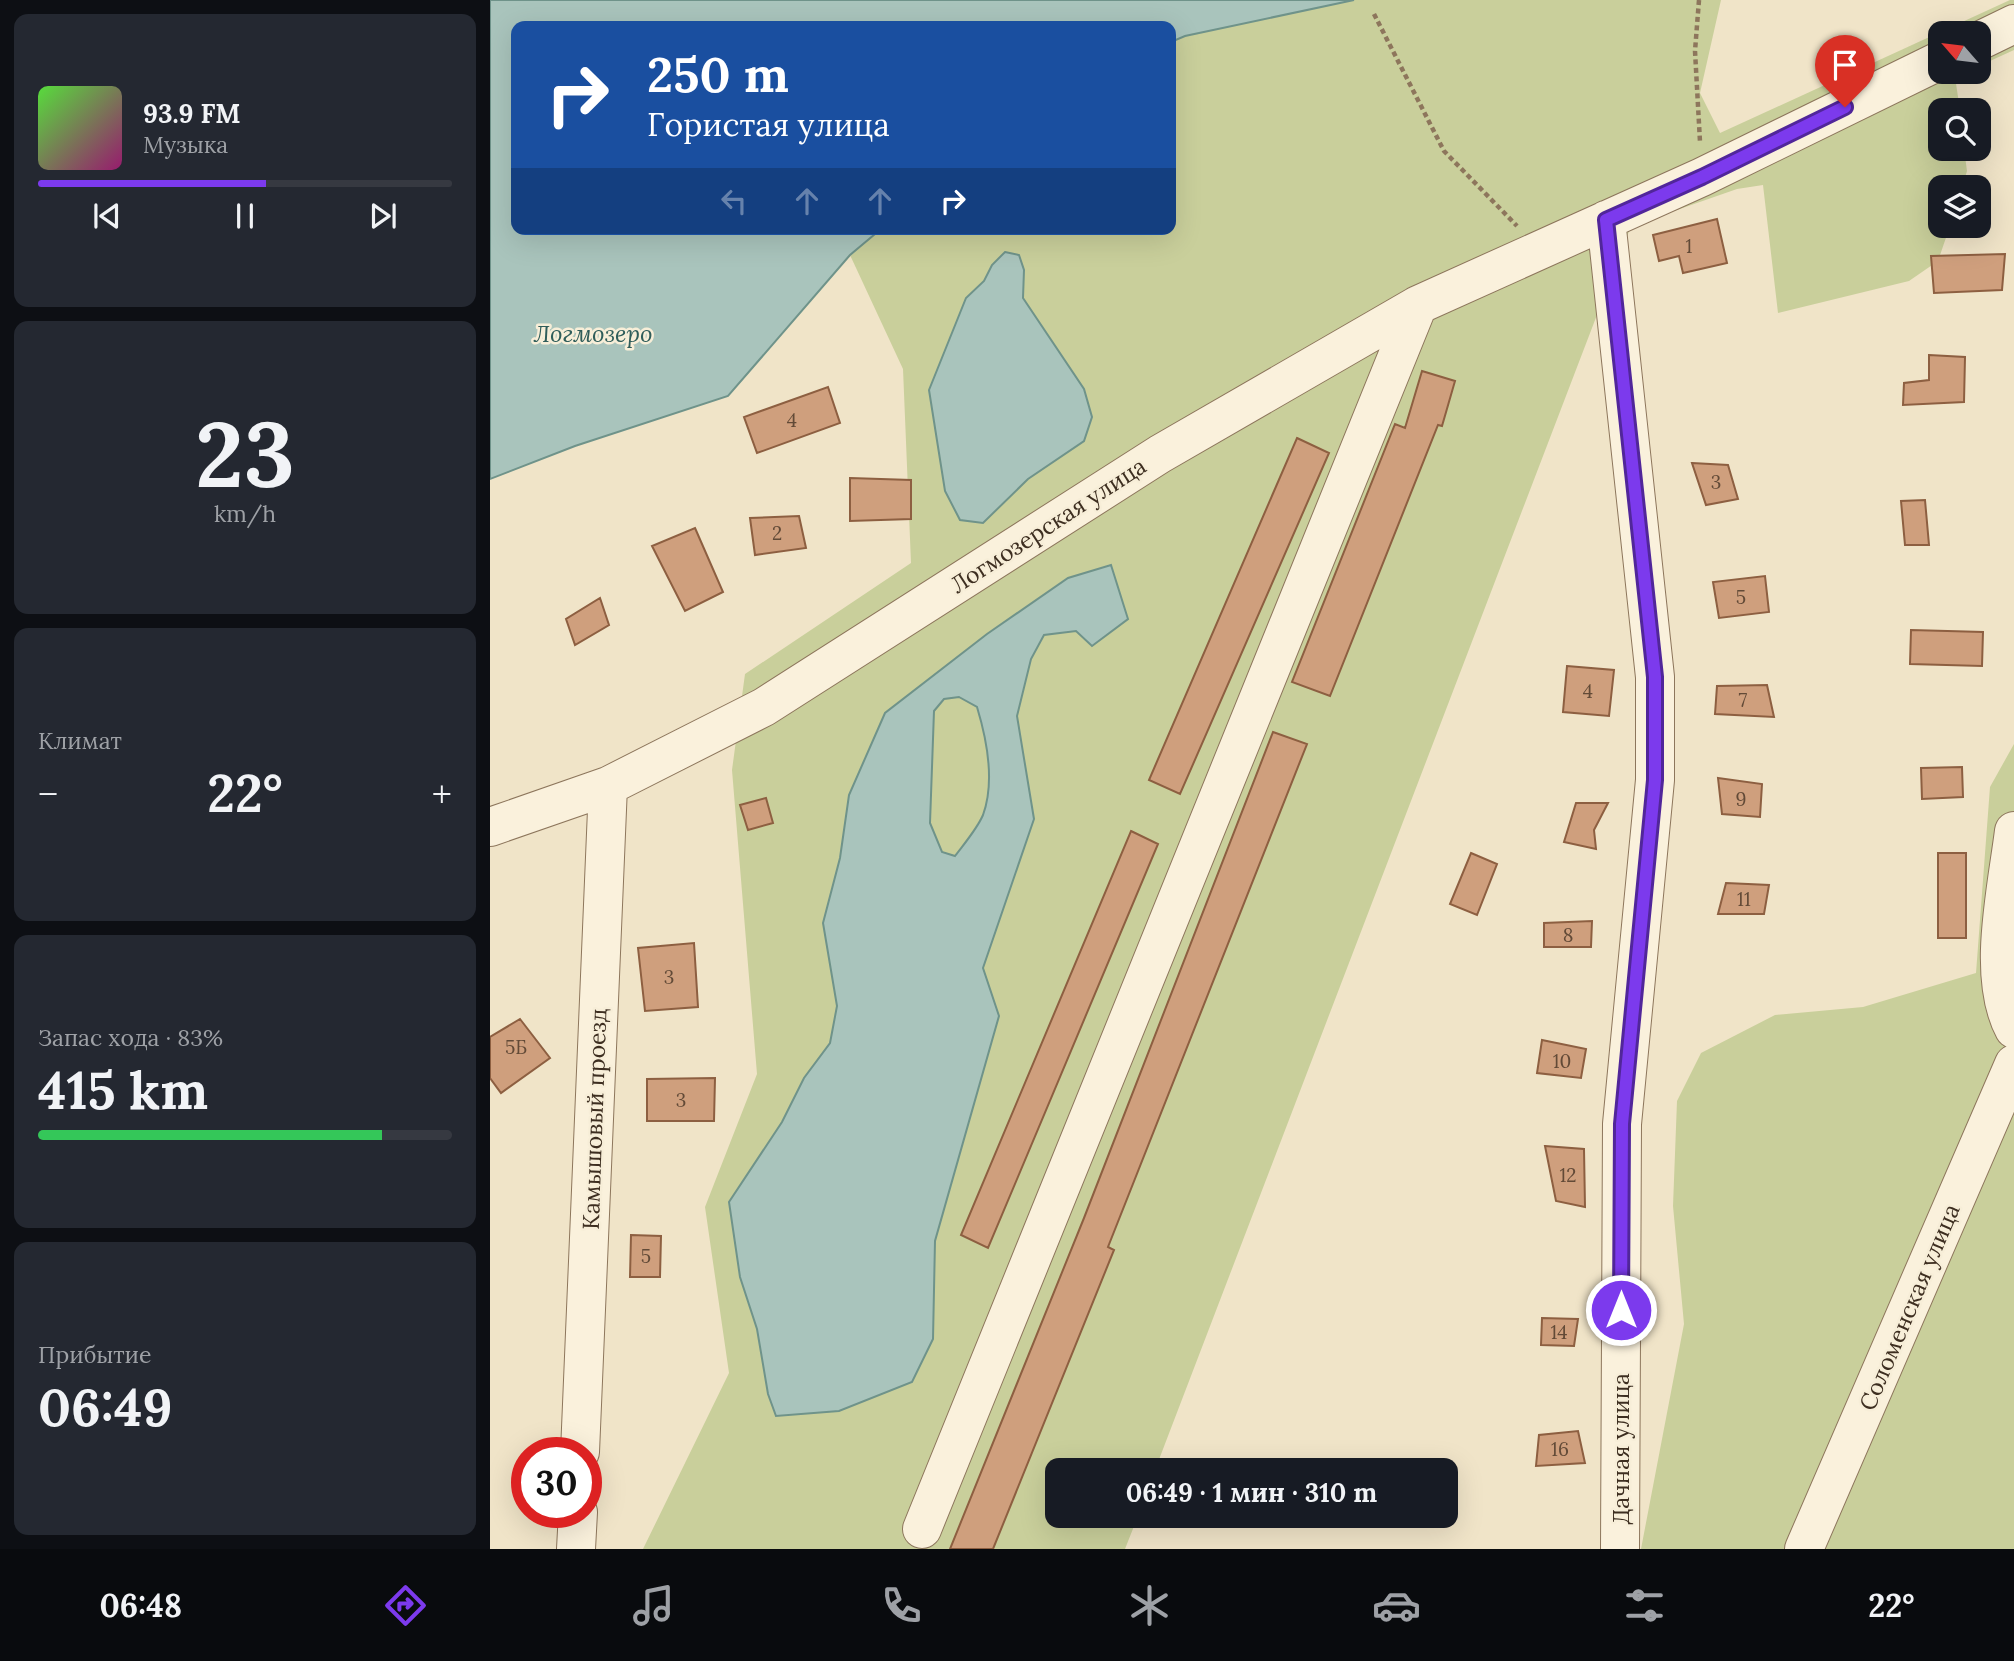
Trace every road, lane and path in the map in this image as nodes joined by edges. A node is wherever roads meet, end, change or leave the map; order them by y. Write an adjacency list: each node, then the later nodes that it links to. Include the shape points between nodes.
1 (1699, 0): 6 (path, via 1695,51)
2 (1374, 14): 8 (path, via 1444,151)
3 (2014, 24): 4 (street)
4 (1992, 35)
5 (1928, 66): 6 (street, Логмозерская улица)
6 (1702, 177): 7 (street, Логмозерская улица)
7 (1606, 220): 8 (street, Логмозерская улица); 19 (street, Дачная улица, via 1655,677 1655,780 1622,1124)
8 (1540, 249): 9 (street, Логмозерская улица)
9 (1418, 305): 10 (street, Логмозерская улица, via 1160,454 764,707); 17 (street)
10 (608, 786): 11 (street, Логмозерская улица); 15 (street, Камышовый проезд)
11 (490, 827)
12 (2014, 831): 13 (street, via 2001,941 2004,1011)
13 (2014, 1029)
14 (2014, 1064): 20 (street, Соломенская улица)
15 (581, 1437)
16 (577, 1528): 18 (street)
17 (922, 1529)
18 (576, 1549)
19 (1620, 1549)
20 (1804, 1549)

